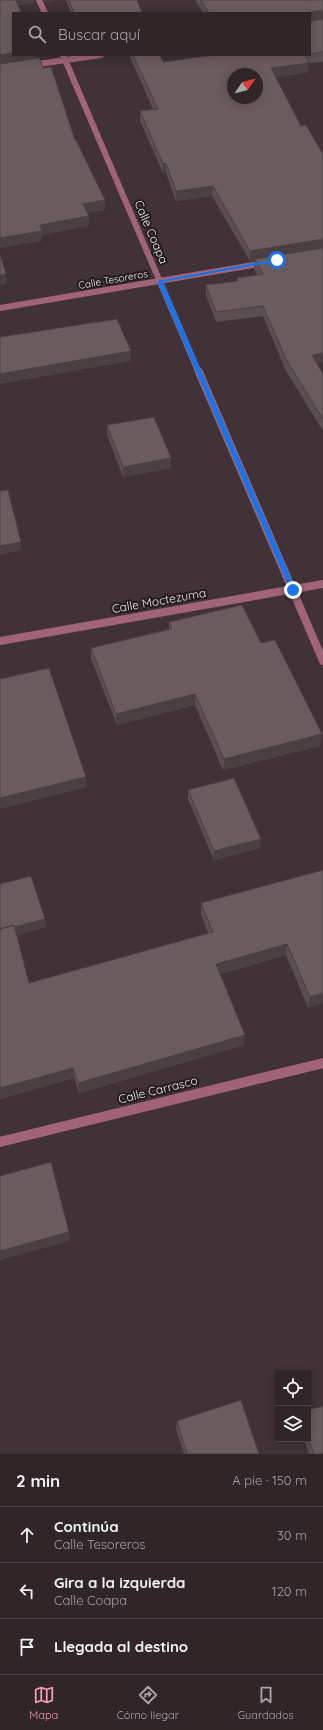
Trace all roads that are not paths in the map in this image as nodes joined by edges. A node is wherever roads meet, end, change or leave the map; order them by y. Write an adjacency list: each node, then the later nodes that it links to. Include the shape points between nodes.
1 (39, 0): 2 (street)
2 (45, 12)
3 (89, 56): 4 (street)
4 (64, 58): 5 (street); 7 (street, Calle Coapa)
5 (22, 66)
6 (270, 262): 7 (street, Calle Tesoreros)
7 (160, 281): 8 (street, Calle Tesoreros); 10 (street, Calle Coapa)
8 (0, 308)
9 (323, 584): 10 (street, Calle Moctezuma)
10 (293, 590): 11 (street, Calle Moctezuma); 12 (street, Calle Coapa)
11 (0, 641)
12 (323, 661)
13 (323, 1063): 14 (street, Calle Carrasco)
14 (0, 1142)

